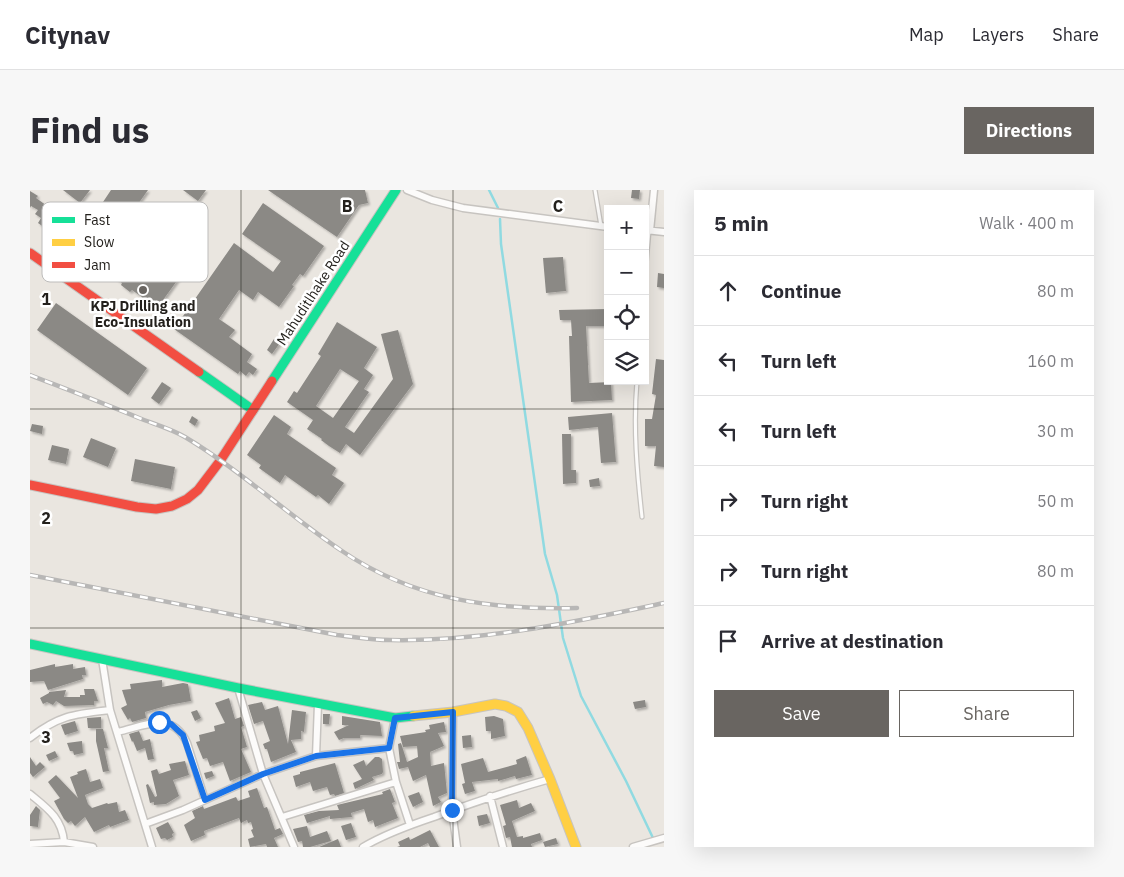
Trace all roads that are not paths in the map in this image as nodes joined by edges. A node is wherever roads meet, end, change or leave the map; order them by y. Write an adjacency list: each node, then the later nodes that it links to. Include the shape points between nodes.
1 (396, 190): 14 (street, Mahuditlhake Road)
2 (407, 190): 7 (street, via 432,200 495,214)
3 (595, 190): 6 (lane)
4 (654, 190): 5 (street)
5 (649, 219)
6 (604, 223)
7 (604, 227)
8 (649, 230): 9 (street)
9 (664, 232)
10 (30, 253): 11 (street)
11 (42, 261)
12 (71, 282): 14 (street)
13 (637, 385): 16 (lane, via 634,415)
14 (253, 410): 15 (street, Mahuditlhake Road, via 198,490 187,500 172,506 156,509 137,507)
15 (30, 485)
16 (642, 518)
17 (30, 644): 18 (street)
18 (102, 659): 19 (street); 21 (street)
19 (238, 688): 20 (street); 28 (street)
20 (318, 704): 23 (street); 27 (street)
21 (110, 710): 24 (street); 25 (street, via 62,718)
22 (453, 712): 23 (street); 29 (street, via 495,704 518,712); 34 (street)
23 (395, 718): 26 (street)
24 (117, 732): 33 (street, via 159,722 176,726 187,743); 36 (street)
25 (30, 738)
26 (389, 748): 27 (street); 30 (street)
27 (316, 756): 28 (street)
28 (263, 774): 33 (street); 35 (street)
29 (550, 779): 32 (street); 48 (street)
30 (396, 782): 35 (street); 37 (street)
31 (30, 794): 39 (street, via 56,817)
32 (490, 796): 34 (street); 47 (street)
33 (205, 800): 36 (street)
34 (452, 810): 37 (street); 46 (street)
35 (282, 817): 44 (street)
36 (146, 824): 43 (street)
37 (410, 825): 45 (street)
38 (664, 838): 49 (street)
39 (64, 842): 41 (street); 42 (street)
40 (30, 844): 41 (street)
41 (45, 845)
42 (93, 847)
43 (152, 847)
44 (294, 847)
45 (363, 847)
46 (457, 847)
47 (503, 847)
48 (576, 847)
49 (633, 847)

